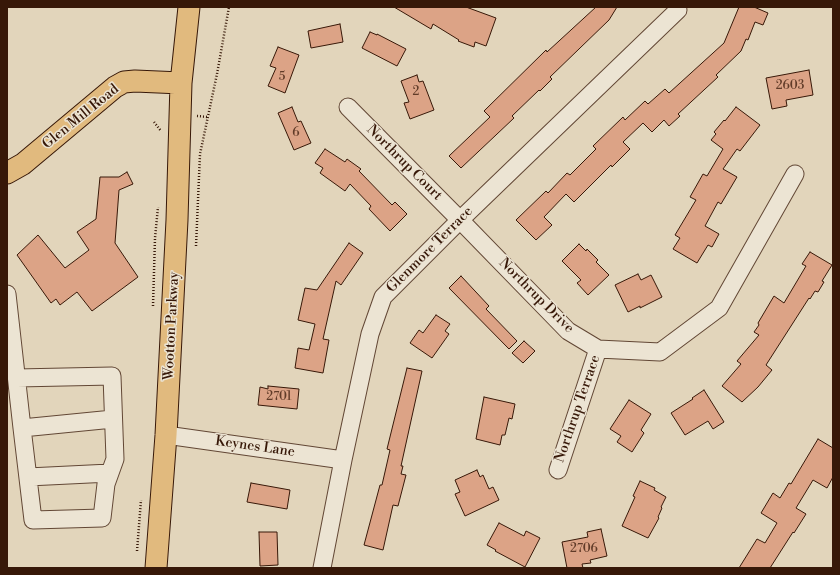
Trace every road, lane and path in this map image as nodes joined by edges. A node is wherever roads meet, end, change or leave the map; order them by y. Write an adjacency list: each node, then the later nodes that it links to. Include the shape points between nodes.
1 (189, 7): 4 (main road)
2 (229, 7): 7 (path)
3 (678, 10): 10 (street, Glenmore Terrace)
4 (181, 83): 8 (main road, Glen Mill Road, via 124,82 23,164); 17 (main road, Wootton Parkway)
5 (348, 107): 10 (street, Northrup Court)
6 (201, 127): 7 (path)
7 (206, 128): 11 (path, via 200,154)
8 (7, 174)
9 (795, 174): 13 (street, Northrup Drive, via 719,308 660,352)
10 (460, 220): 13 (street, Northrup Drive, via 568,331); 18 (street, Glenmore Terrace, via 383,297 370,334)
11 (195, 250)
12 (7, 294): 14 (street)
13 (598, 349): 19 (street, Northrup Terrace)
14 (17, 378): 15 (street, via 112,376); 16 (street)
15 (113, 419): 16 (street); 20 (street, via 115,459)
16 (22, 428): 21 (street)
17 (166, 435): 18 (street, Keynes Lane); 22 (main road, Wootton Parkway)
18 (343, 460): 23 (street, Glenmore Terrace)
19 (558, 470)
20 (110, 473): 21 (street); 21 (street, via 106,484 102,518 33,520)
21 (28, 477)
22 (156, 568)
23 (322, 568)

